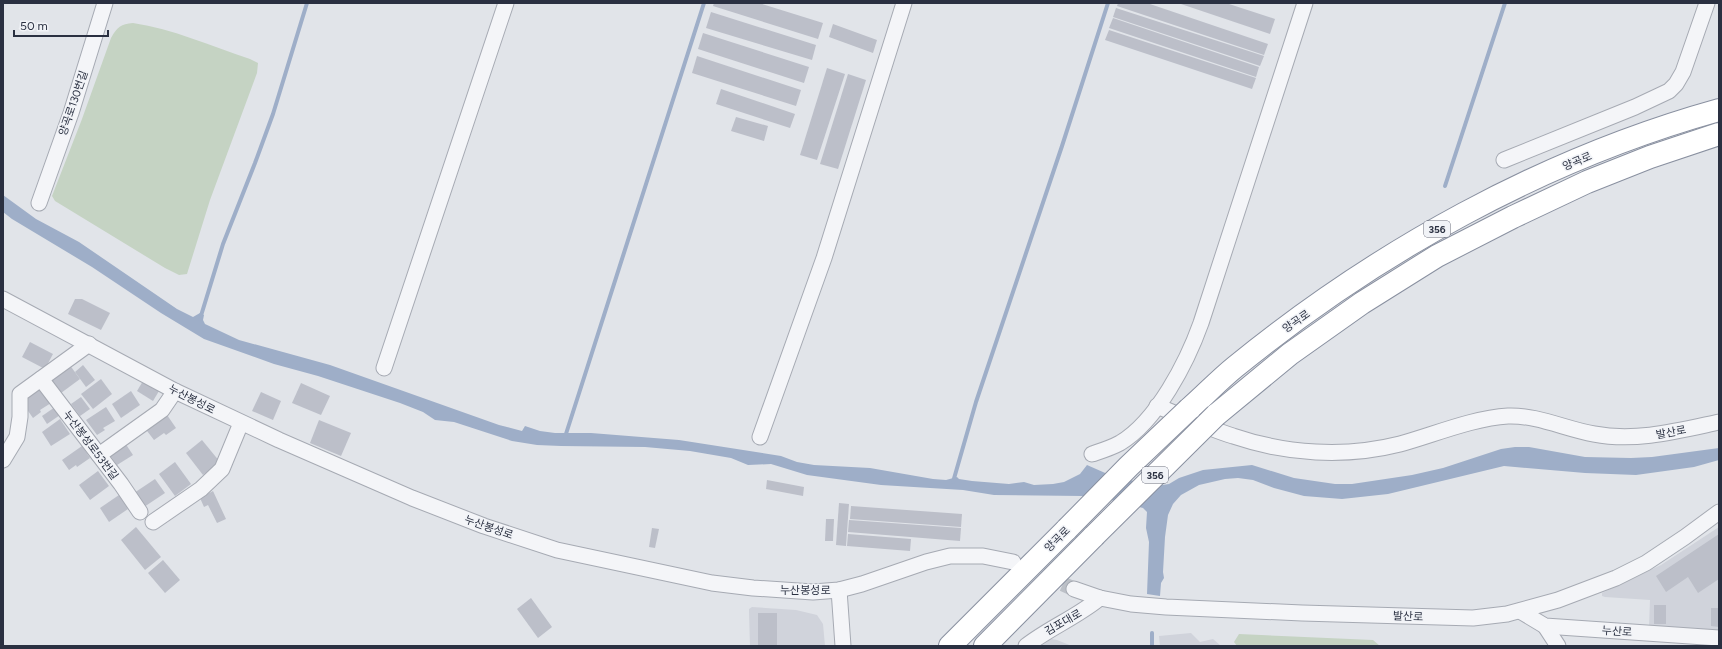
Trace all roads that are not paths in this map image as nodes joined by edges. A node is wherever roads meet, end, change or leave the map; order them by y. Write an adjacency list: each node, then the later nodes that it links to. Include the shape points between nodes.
1 (105, 3): 11 (street, 양곡로130번길, via 71,113)
2 (506, 3): 14 (street)
3 (904, 3): 20 (street, via 824,258)
4 (1305, 3): 17 (street, via 1193,344 1165,397)
5 (1707, 3): 10 (street, via 1683,72 1669,91)
6 (1719, 104): 8 (highway)
7 (1719, 110): 8 (highway, 양곡로 / 356)
8 (1671, 124): 35 (highway, 양곡로 / 356, bridge, via 1580,159 1507,192 1430,233 1286,328 1234,368 1129,466)
9 (1719, 134): 36 (highway, 양곡로 / 356, bridge, via 1650,156 1587,182 1438,256 1362,302 1290,354 1216,415)
10 (1504, 160)
11 (39, 203)
12 (3, 299): 13 (street, 누산봉성로)
13 (89, 344): 15 (street); 16 (street, 누산봉성로)
14 (384, 368)
15 (41, 379): 22 (street, 누산봉성로53번길); 23 (street, via 20,394 17,437)
16 (175, 391): 19 (street, 누산봉성로); 22 (street, via 162,410)
17 (1157, 406): 18 (street, 발산로, via 1254,443 1336,453 1393,446 1507,416 1538,419 1594,434 1628,437 1654,435); 21 (street, via 1133,433 1121,442)
18 (1719, 422)
19 (241, 423): 26 (street, via 222,469 201,489); 29 (street, 누산봉성로, via 412,498 484,526 557,550 734,586 784,591)
20 (760, 437)
21 (1092, 454)
22 (99, 455): 24 (street, 누산봉성로53번길)
23 (3, 460)
24 (140, 512)
25 (1719, 512): 31 (street, 발산로, via 1646,563 1628,572 1558,600)
26 (153, 522)
27 (1013, 562): 29 (street, 누산봉성로, via 984,556 950,556)
28 (1074, 589): 30 (street, 발산로)
29 (839, 590): 34 (street)
30 (1100, 598): 31 (street, 발산로, via 1166,607 1302,613 1473,618); 37 (street, 김포대로, via 1084,611 1037,637)
31 (1520, 611): 32 (street, 누산로)
32 (1545, 626): 33 (street, 누산로); 38 (street)
33 (1719, 638)
34 (842, 646)
35 (950, 646)
36 (985, 646)
37 (1026, 646)
38 (1558, 646)

